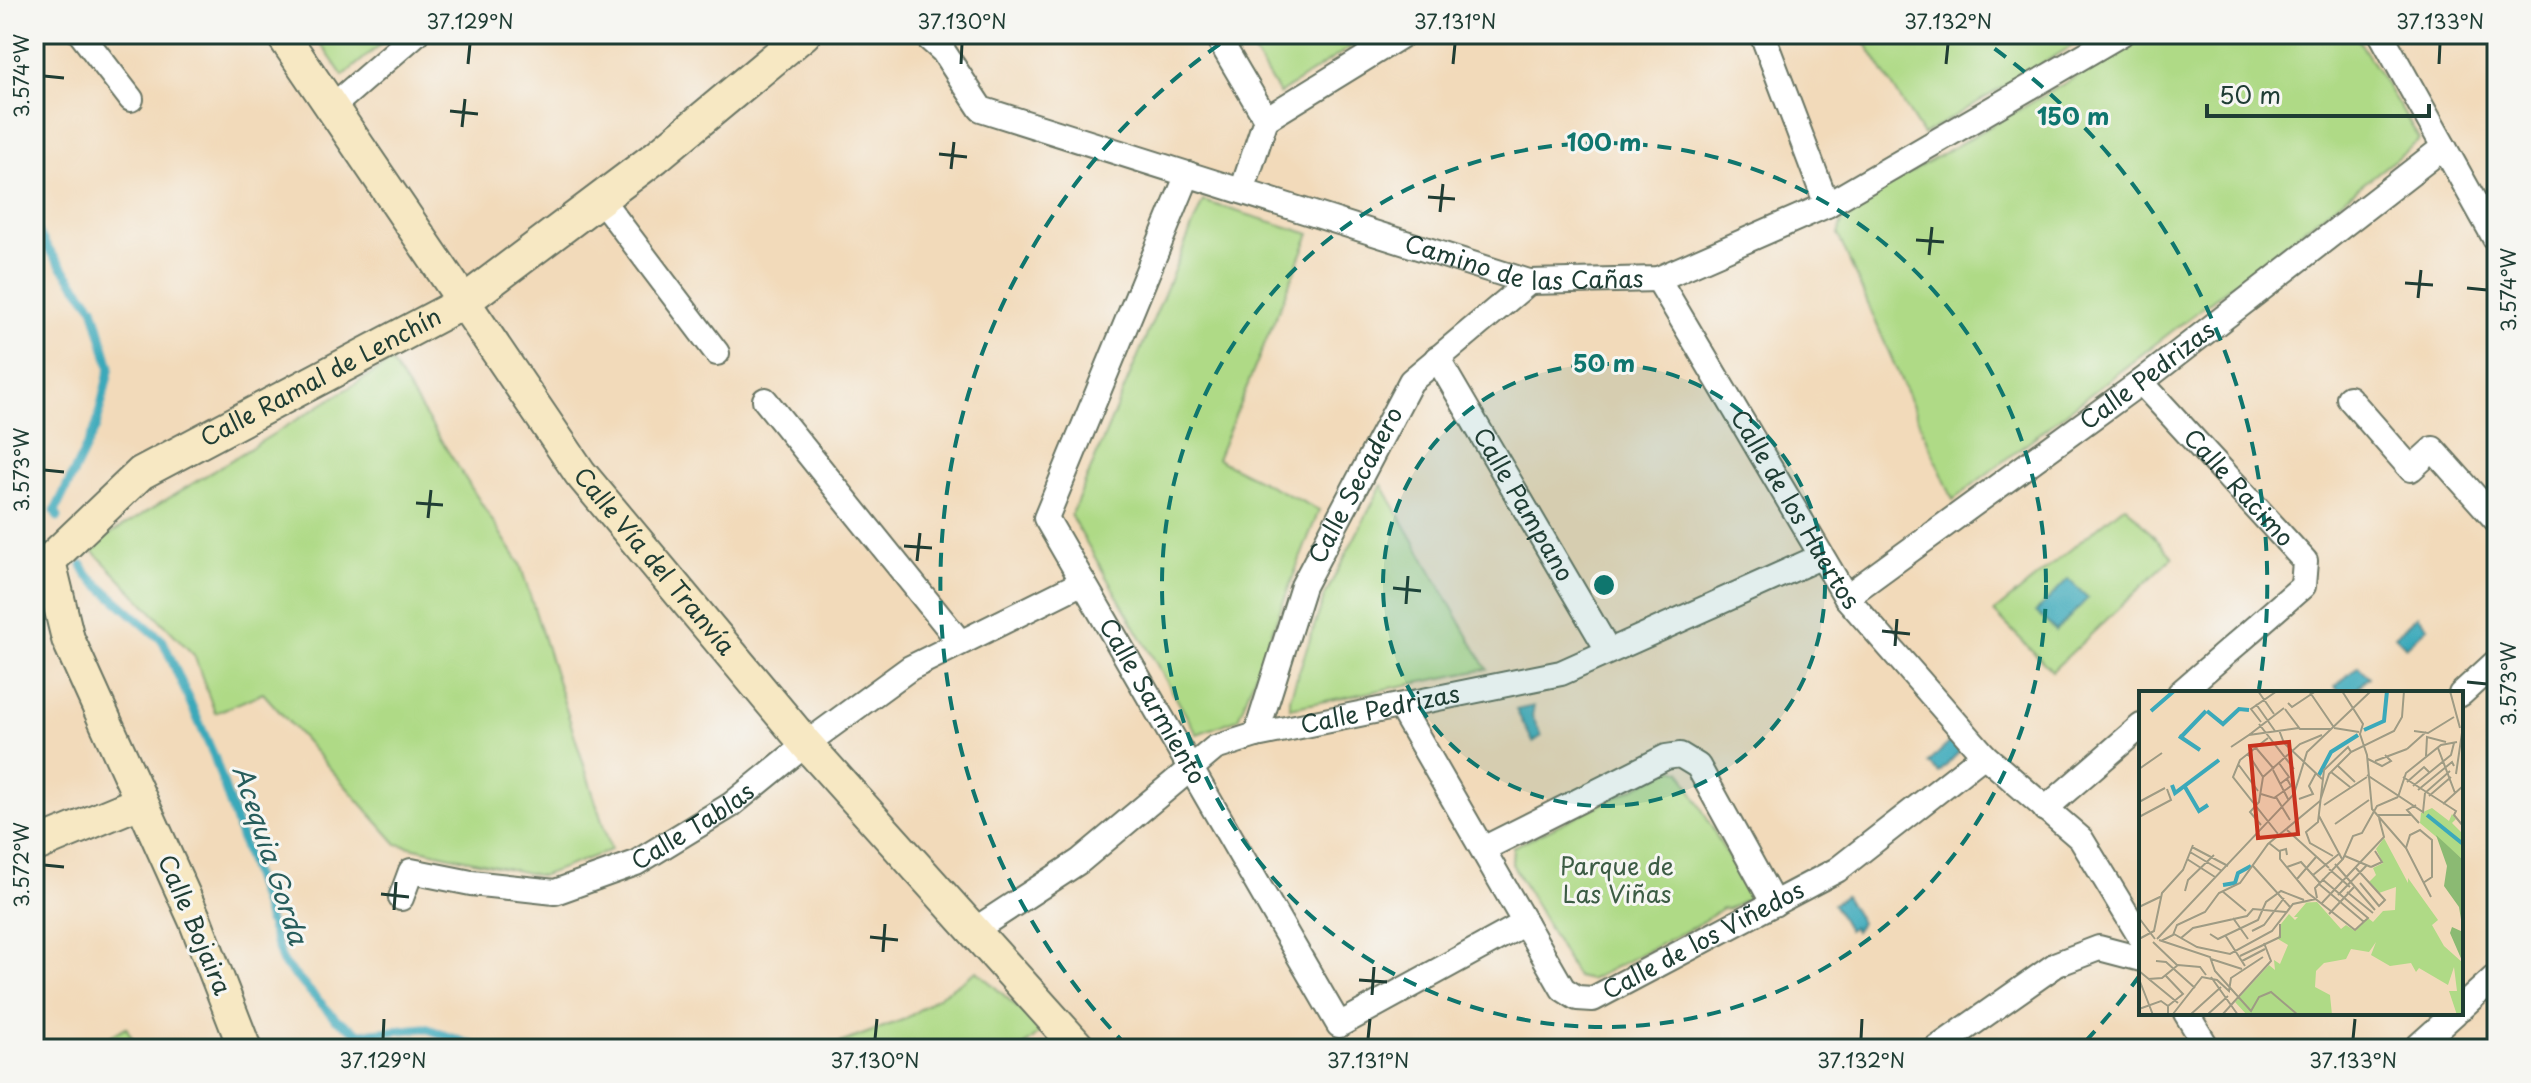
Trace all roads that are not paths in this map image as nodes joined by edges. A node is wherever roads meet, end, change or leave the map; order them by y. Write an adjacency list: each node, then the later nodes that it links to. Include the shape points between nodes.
1 (81, 34): 11 (street)
2 (282, 34): 12 (street, Calle Vía del Tranvía)
3 (416, 34): 12 (street)
4 (804, 34): 17 (street, Calle Ramal de Lenchín)
5 (924, 34): 15 (street, Camino de las Cañas, via 943,51 981,109)
6 (1216, 34): 13 (street)
7 (1404, 34): 13 (street)
8 (1762, 34): 18 (street)
9 (2121, 34): 18 (street, Camino de las Cañas)
10 (2381, 34): 14 (street)
11 (131, 99)
12 (333, 106): 22 (street, Calle Vía del Tranvía)
13 (1266, 119): 16 (street)
14 (2444, 147): 19 (street); 25 (street, Calle Pedrizas)
15 (1188, 174): 16 (street, Camino de las Cañas); 31 (street, Calle Sarmiento, via 1046,518)
16 (1242, 191): 21 (street, Camino de las Cañas)
17 (600, 198): 22 (street, Calle Ramal de Lenchín); 23 (street)
18 (1827, 205): 20 (street, Camino de las Cañas)
19 (2497, 242)
20 (1658, 279): 21 (street, Camino de las Cañas); 30 (street, Calle de los Huertos)
21 (1529, 282): 24 (street, Calle Secadero)
22 (462, 303): 29 (street, Calle Ramal de Lenchín, via 141,473); 41 (street, Calle Vía del Tranvía, via 580,473)
23 (717, 353)
24 (1437, 358): 34 (street, Calle Pampano); 40 (street, Calle Secadero, via 1411,381 1303,586)
25 (2141, 382): 32 (street, Calle Pedrizas); 36 (street, Calle Racimo, via 2305,561 2303,586)
26 (2349, 398): 28 (street, via 2411,469 2433,449)
27 (765, 400): 33 (street)
28 (2497, 521)
29 (41, 552): 44 (street, Calle Bojaira, via 68,639)
30 (1820, 557): 32 (street, Calle de los Huertos); 34 (street, Calle Pedrizas)
31 (1083, 582): 33 (street, Calle Tablas); 43 (street, Calle Sarmiento)
32 (1846, 597): 42 (street, Calle de los Huertos)
33 (959, 641): 41 (street, Calle Tablas, via 910,668)
34 (1608, 650): 38 (street, Calle Pedrizas, via 1561,673)
35 (2497, 661): 37 (street)
36 (2182, 691)
37 (2463, 692)
38 (1401, 708): 40 (street, Calle Pedrizas); 47 (street, Calle de los Viñedos)
39 (2139, 728): 45 (street)
40 (1256, 735): 43 (street, Calle Pedrizas, via 1215,748)
41 (806, 744): 48 (street, Calle Tablas, via 731,805 636,863 555,892 411,871); 51 (street, Calle Vía del Tranvía)
42 (1984, 755): 45 (street, Calle de los Huertos); 49 (street, Calle de los Viñedos, via 1837,870)
43 (1189, 770): 50 (street, Calle Sarmiento, via 1339,1025); 51 (street, Calle Pedrizas, via 1080,861)
44 (140, 802): 46 (street); 58 (street, Calle Bojaira, via 195,920)
45 (2045, 809): 52 (street, Calle de los Huertos, via 2081,839)
46 (34, 846)
47 (1483, 849): 49 (street, via 1666,757 1680,755 1698,766); 50 (street, Calle de los Viñedos)
48 (401, 898)
49 (1774, 904): 50 (street, Calle de los Viñedos, via 1593,999 1577,998 1563,989)
50 (1525, 923)
51 (976, 929): 59 (street, Calle Vía del Tranvía)
52 (2139, 935)
53 (2139, 958): 60 (street, via 2099,948 2057,964)
54 (2497, 975): 55 (street)
55 (2463, 1006)
56 (2187, 1015): 61 (street)
57 (2453, 1015): 62 (street)
58 (245, 1049)
59 (1080, 1049)
60 (1936, 1049)
61 (2208, 1049)
62 (2415, 1049)

